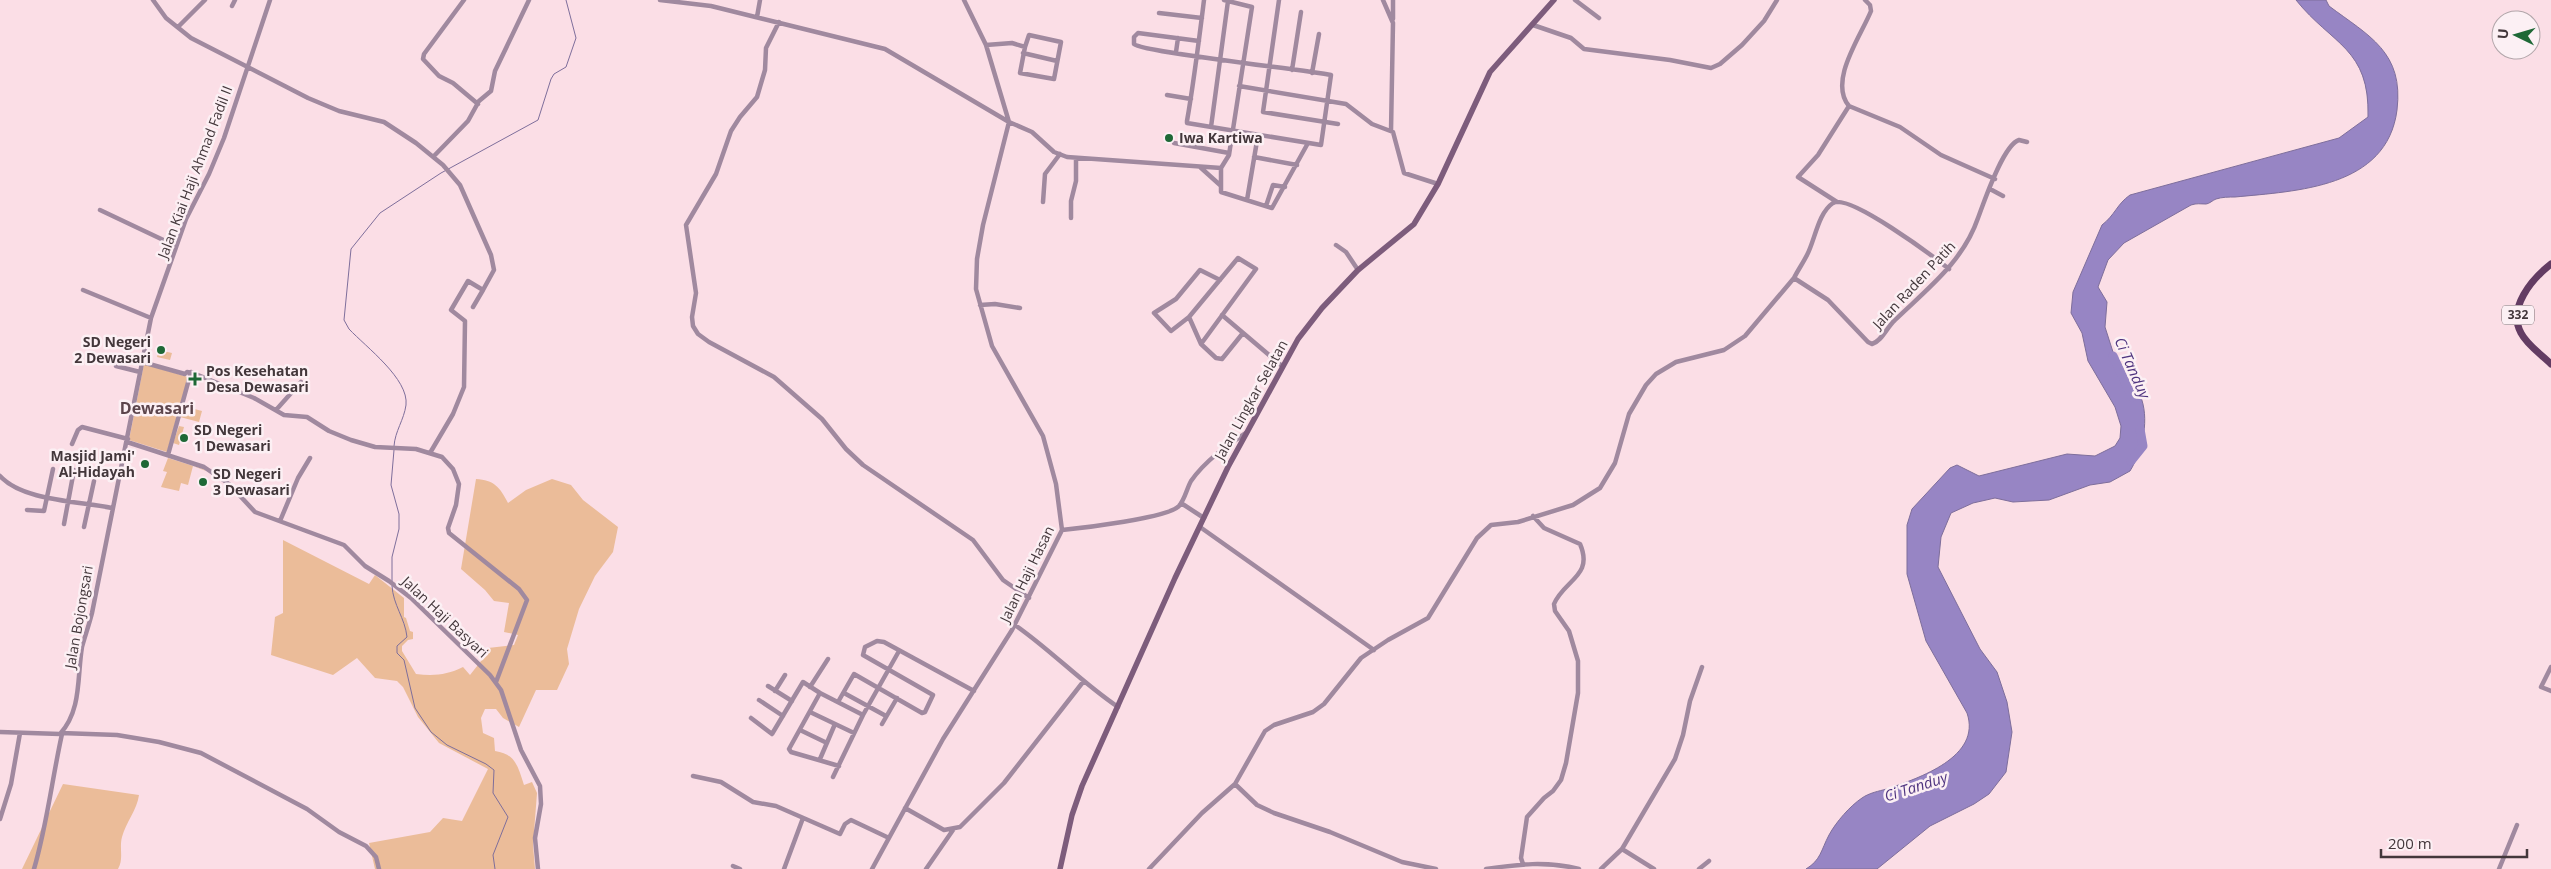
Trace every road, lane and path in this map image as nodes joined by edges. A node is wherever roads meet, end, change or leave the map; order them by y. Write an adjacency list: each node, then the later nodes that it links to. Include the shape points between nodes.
1 (205, 0): 30 (street)
2 (235, 0): 20 (street)
3 (270, 0): 42 (street, Jalan Kiai Haji Ahmad Fadil II)
4 (464, 0): 51 (street, via 423,59 439,76)
5 (529, 0): 51 (street, via 495,71 493,88)
6 (660, 0): 24 (street, via 711,6)
7 (760, 0): 24 (street)
8 (964, 0): 34 (street)
9 (1204, 0): 25 (street)
10 (1226, 0): 21 (street); 39 (street)
11 (1254, 0): 21 (street)
12 (1279, 0): 43 (street)
13 (1383, 0): 28 (street)
14 (1393, 0): 28 (street)
15 (1554, 0): 29 (street, Jalan Lingkar Selatan)
16 (1575, 0): 26 (street)
17 (1777, 0): 29 (street, via 1764,21 1742,45 1712,68 1584,49 1571,38)
18 (1865, 0): 52 (street, via 1870,11 1842,79 1843,96)
19 (156, 1): 30 (street, via 159,10)
20 (232, 6)
21 (1252, 7): 41 (street)
22 (1301, 12): 44 (street)
23 (1159, 13): 25 (street)
24 (757, 17): 27 (street)
25 (1202, 18): 33 (street)
26 (1599, 18)
27 (779, 22): 53 (street, via 886,49); 131 (street, via 766,48 765,70 757,97 731,131 716,174 686,225 696,293 693,326 710,342 774,377 822,419 863,465 973,540 1003,580)
28 (1393, 23): 58 (street)
29 (1533, 25): 72 (street, Jalan Lingkar Selatan, via 1490,72)
30 (178, 27): 42 (street, via 191,38)
31 (1319, 34): 45 (street)
32 (1178, 38): 33 (street); 36 (street); 36 (street, via 1138,33 1134,38 1134,44 1140,48)
33 (1199, 42): 38 (street)
34 (986, 45): 35 (street, via 1012,43); 53 (street)
35 (1025, 47): 37 (street); 40 (street, via 1030,36 1060,42)
36 (1176, 52): 38 (street)
37 (1023, 54): 40 (street); 40 (street, via 1021,74 1054,79)
38 (1197, 55): 39 (street); 49 (street)
39 (1220, 59): 41 (street); 56 (street)
40 (1057, 61)
41 (1243, 63): 43 (street); 46 (street)
42 (248, 65): 65 (street, via 339,111 384,122); 84 (street, Jalan Kiai Haji Ahmad Fadil II, via 212,167)
43 (1269, 66): 44 (street); 47 (street)
44 (1292, 70): 45 (street)
45 (1312, 73): 50 (street, via 1331,75)
46 (1239, 86): 47 (street); 57 (street)
47 (1266, 90): 50 (street); 54 (street, via 1263,112)
48 (1167, 95): 49 (street)
49 (1191, 99): 56 (street, via 1188,123)
50 (1328, 100): 54 (street); 58 (street, via 1346,104 1372,124)
51 (478, 104): 65 (street, via 468,121)
52 (1849, 106): 71 (street, via 1900,127 1941,155); 79 (street, via 1818,155 1798,177)
53 (1009, 122): 64 (street, via 1032,132 1044,145); 92 (street, Jalan Haji Hasan, via 977,259 976,289)
54 (1324, 122): 55 (street); 62 (street, via 1321,144)
55 (1338, 124)
56 (1211, 127): 57 (street)
57 (1232, 130): 59 (street); 63 (street)
58 (1391, 131): 72 (street, via 1404,174)
59 (1258, 135): 62 (street); 66 (street)
60 (2027, 142): 71 (street, Jalan Raden Patih, via 2018,140 2009,146 1999,163)
61 (1174, 143): 63 (street)
62 (1308, 143): 68 (street)
63 (1229, 153): 70 (street)
64 (1060, 154): 67 (street); 78 (street, via 1045,174)
65 (433, 157): 91 (street, via 460,185 492,258 494,271)
66 (1254, 157): 68 (street); 77 (street)
67 (1076, 158): 69 (street); 82 (street)
68 (1297, 165): 74 (street)
69 (1200, 167): 70 (street); 73 (street)
70 (1221, 168): 73 (street)
71 (1995, 179): 75 (street, Jalan Raden Patih)
72 (1438, 184): 87 (street, Jalan Lingkar Selatan, via 1414,224)
73 (1220, 186): 77 (street, via 1222,193)
74 (1285, 187): 80 (street, via 1274,207); 80 (street, via 1273,185)
75 (1990, 190): 76 (street); 86 (street, Jalan Raden Patih, via 1983,200 1970,239)
76 (2003, 196)
77 (1247, 200): 80 (street)
78 (1043, 202)
79 (1837, 202): 86 (street, via 1857,208 1885,224); 88 (street, via 1825,213)
80 (1266, 206)
81 (100, 210): 84 (street)
82 (1071, 218)
83 (1336, 245): 87 (street, via 1346,252)
84 (176, 246): 97 (street, Jalan Kiai Haji Ahmad Fadil II)
85 (2551, 264): 101 (main road, 332, via 2528,287 2519,308 2518,322 2523,336)
86 (1949, 269): 88 (street, Jalan Raden Patih, via 1872,344 1828,300)
87 (1358, 270): 103 (street, Jalan Lingkar Selatan, via 1298,338)
88 (1794, 278): 124 (street, via 1745,336 1724,350 1676,362 1656,374 1629,414 1615,463 1600,488 1574,505)
89 (1220, 280): 95 (street, via 1236,258 1256,268); 96 (street); 96 (street, via 1200,270 1176,299 1154,313 1171,330)
90 (84, 290): 97 (street)
91 (483, 290): 93 (street); 111 (street, via 468,281 450,310 465,321 464,386 453,414)
92 (980, 305): 94 (street); 130 (street, Jalan Haji Hasan, via 992,346 1043,436 1056,484)
93 (473, 307)
94 (1020, 308)
95 (1222, 316): 98 (street); 99 (street)
96 (1190, 317): 99 (street)
97 (151, 318): 100 (street, Jalan Kiai Haji Ahmad Fadil II)
98 (1243, 333): 99 (street, via 1222,359 1216,358); 103 (street)
99 (1201, 344)
100 (142, 362): 104 (street, Jalan Kiai Haji Ahmad Fadil II); 105 (street, via 185,374)
101 (2551, 364)
102 (116, 366): 104 (street)
103 (1282, 366): 108 (street, Jalan Lingkar Selatan)
104 (140, 372): 109 (street, Jalan Kiai Haji Ahmad Fadil II)
105 (191, 372): 107 (street); 112 (street)
106 (301, 382): 107 (street)
107 (276, 410): 111 (street, via 286,415 307,417 329,431 375,447)
108 (1246, 433): 121 (street, via 1202,468); 125 (street, Jalan Lingkar Selatan)
109 (127, 440): 110 (street, Jalan Haji Basyari, via 82,427); 112 (street, Jalan Haji Basyari); 122 (street, Jalan Bojongsari)
110 (72, 444)
111 (430, 453): 140 (street, via 449,464 458,480 449,533 522,592 527,600)
112 (168, 455): 126 (street, Jalan Haji Basyari, via 208,469 229,484 252,510)
113 (310, 458): 126 (street)
114 (52, 469): 118 (street)
115 (74, 470): 119 (street)
116 (0, 476): 118 (street, via 12,487)
117 (94, 481): 120 (street)
118 (47, 496): 119 (street); 123 (street, via 43,511)
119 (69, 500): 120 (street); 127 (street)
120 (90, 503): 122 (street); 128 (street)
121 (1180, 503): 125 (street); 130 (street, via 1168,513)
122 (112, 508): 167 (street, Jalan Bojongsari, via 92,613 82,647 78,694)
123 (27, 510)
124 (1533, 516): 133 (street, via 1488,527 1477,538 1428,618); 182 (street, via 1544,528 1580,544 1585,558 1582,571 1554,604 1555,611 1569,631 1579,671 1566,763 1561,780 1528,817 1521,858)
125 (1204, 518): 129 (street, Jalan Lingkar Selatan)
126 (280, 521): 140 (street, Jalan Haji Basyari, via 337,541 370,570 411,598)
127 (64, 524)
128 (84, 527)
129 (1200, 527): 133 (street); 155 (street, Jalan Lingkar Selatan)
130 (1062, 530): 131 (street, Jalan Haji Hasan)
131 (1029, 598): 132 (street, Jalan Haji Hasan)
132 (1015, 625): 141 (street, via 1059,658); 146 (street, Jalan Haji Hasan)
133 (1374, 650): 173 (street, via 1361,658 1324,704 1313,712 1265,731)
134 (899, 651): 138 (street); 138 (street, via 876,641 862,652 864,657); 146 (street)
135 (828, 659): 143 (street)
136 (1702, 667): 180 (street, via 1675,759)
137 (2551, 667): 147 (street, via 2542,687)
138 (889, 669): 144 (street); 150 (street, via 933,695 922,713)
139 (784, 675): 145 (street)
140 (496, 682): 186 (street, Jalan Haji Basyari, via 521,750 540,786 541,804 535,838)
141 (1083, 682): 155 (street); 178 (street, via 1004,784 973,816)
142 (768, 686): 145 (street)
143 (810, 687): 148 (street); 152 (street, via 803,682)
144 (879, 687): 149 (street, via 854,674); 150 (street); 154 (street)
145 (775, 691): 152 (street)
146 (974, 691): 174 (street, Jalan Haji Hasan)
147 (2551, 691)
148 (820, 693): 153 (street); 156 (street)
149 (844, 693): 153 (street); 154 (street)
150 (897, 698): 159 (street)
151 (759, 700): 158 (street)
152 (792, 701): 158 (street)
153 (838, 702): 157 (street)
154 (868, 706): 157 (street); 159 (street)
155 (1118, 707): 191 (street, Jalan Lingkar Selatan, via 1082,786)
156 (810, 712): 161 (street); 163 (street)
157 (863, 715): 166 (street)
158 (783, 716): 160 (street, via 772,734)
159 (886, 716): 162 (street)
160 (751, 718)
161 (835, 724): 166 (street); 168 (street)
162 (882, 724)
163 (800, 730): 168 (street); 169 (street, via 789,747 791,752)
164 (0, 732): 165 (street)
165 (20, 733): 167 (street); 175 (street, via 11,784)
166 (854, 733): 170 (street)
167 (61, 734): 184 (street, Jalan Bojongsari, via 44,834); 185 (street, via 117,736 159,742 211,758 315,814 366,846 376,858)
168 (827, 743): 169 (street)
169 (820, 759): 170 (street)
170 (839, 766): 172 (street)
171 (693, 776): 176 (street, via 721,782 754,802 776,806)
172 (834, 777)
173 (1235, 784): 192 (street); 193 (street, via 1257,805 1274,813 1402,862)
174 (905, 808): 178 (street, via 944,830); 179 (street, Jalan Haji Hasan)
175 (0, 817)
176 (803, 818): 179 (street, via 840,834 852,820); 188 (street)
177 (2517, 825): 199 (street)
178 (952, 830): 190 (street)
179 (889, 838): 189 (street, Jalan Haji Hasan)
180 (1622, 849): 196 (street); 197 (street)
181 (1709, 861): 198 (street)
182 (1523, 864): 194 (street); 195 (street, via 1557,864)
183 (733, 866): 187 (street)
184 (34, 869)
185 (379, 869)
186 (538, 869)
187 (740, 869)
188 (784, 869)
189 (872, 869)
190 (926, 869)
191 (1060, 869)
192 (1148, 869)
193 (1436, 869)
194 (1486, 869)
195 (1579, 869)
196 (1601, 869)
197 (1654, 869)
198 (1699, 869)
199 (2499, 869)

